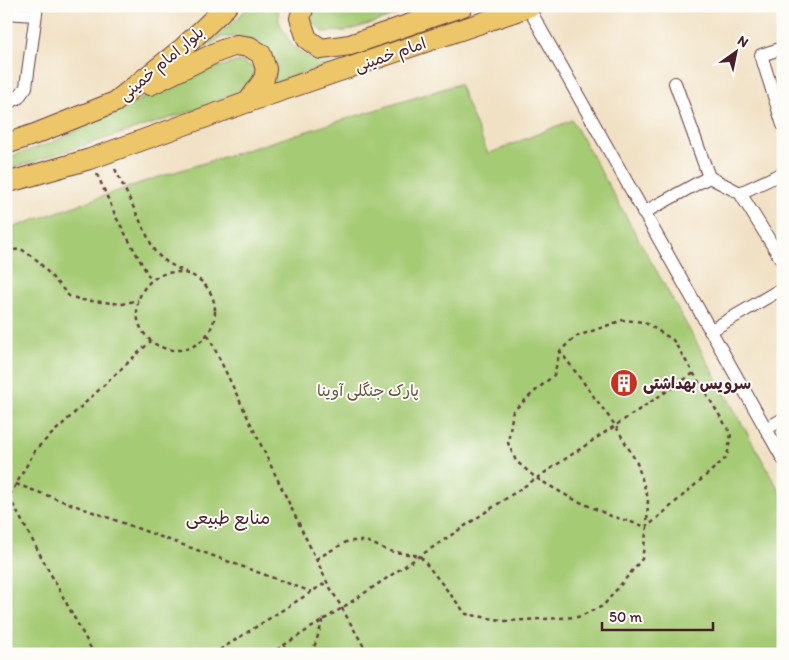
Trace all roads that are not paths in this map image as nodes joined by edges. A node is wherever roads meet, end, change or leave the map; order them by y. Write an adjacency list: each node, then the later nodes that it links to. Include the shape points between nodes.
1 (227, 6): 9 (main road, بلوار امام خمینی, via 184,47)
2 (304, 6): 3 (main road, via 300,18 306,39 321,50 350,45)
3 (463, 6)
4 (529, 7): 10 (main road, امام خمینی); 18 (street)
5 (36, 11): 6 (street); 11 (street, via 26,87 18,98)
6 (6, 13)
7 (783, 48): 12 (street, via 761,55)
8 (675, 83): 15 (street)
9 (115, 102): 10 (main road, via 236,45 250,47 261,54 266,69 264,79); 13 (main road, بلوار امام خمینی)
10 (248, 102): 16 (main road, via 99,156)
11 (6, 104)
12 (783, 125)
13 (6, 144)
14 (783, 173): 17 (street)
15 (709, 177): 17 (street); 18 (street)
16 (6, 184)
17 (740, 193): 19 (street)
18 (643, 213): 21 (street)
19 (783, 262)
20 (783, 288): 21 (street)
21 (710, 331): 23 (street)
22 (783, 419): 23 (street)
23 (766, 429): 24 (street)
24 (783, 458)

